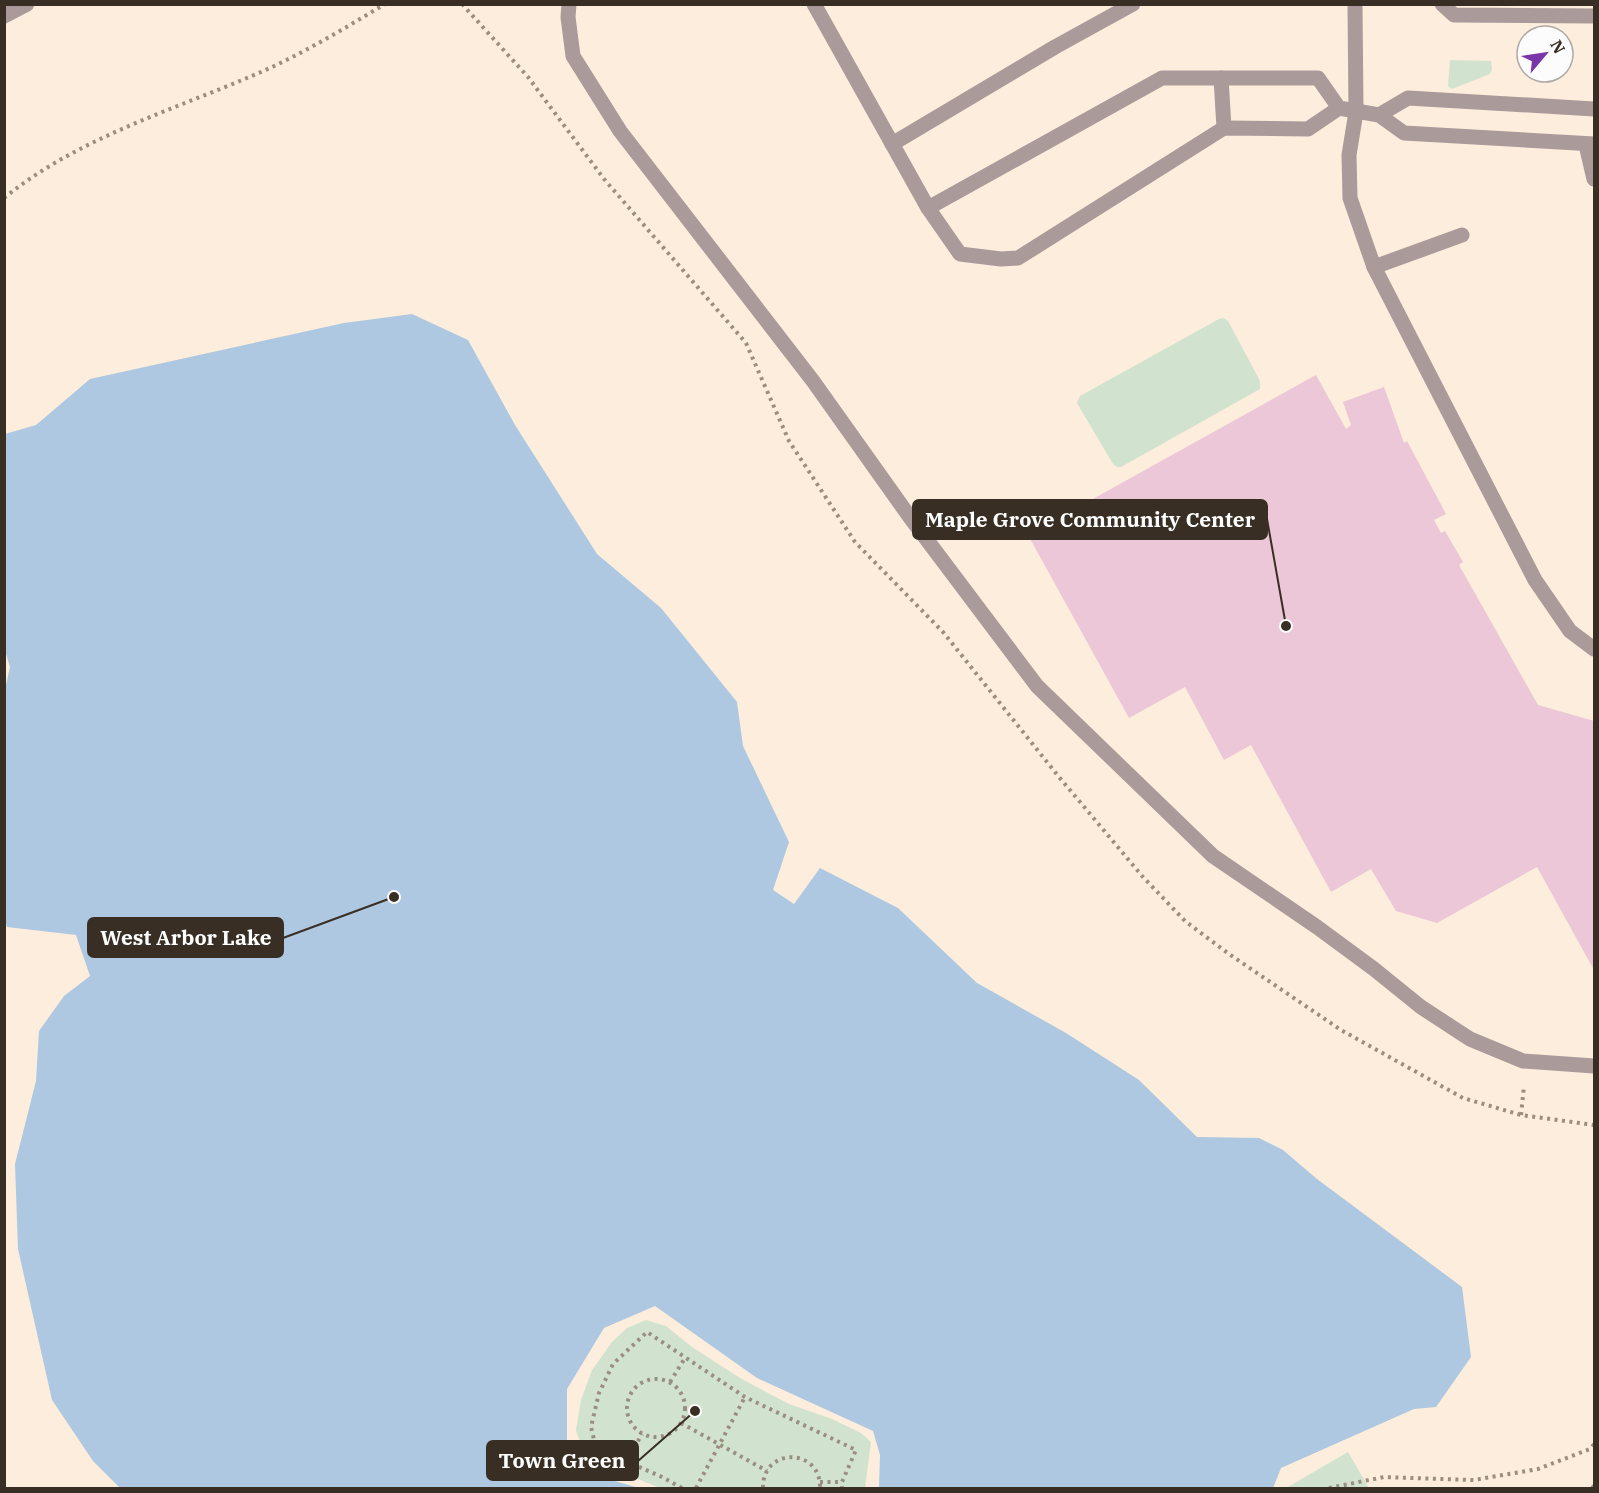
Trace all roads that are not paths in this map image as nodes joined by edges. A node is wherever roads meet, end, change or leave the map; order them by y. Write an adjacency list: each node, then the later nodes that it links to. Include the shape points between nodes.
1 (27, 4): 7 (street)
2 (568, 4): 22 (street, via 573,56 620,131 813,381 1037,686 1213,856 1317,927 1421,1007 1470,1039 1523,1061)
3 (814, 4): 15 (street)
4 (1133, 4): 15 (street)
5 (1355, 4): 12 (street)
6 (1442, 4): 8 (street, via 1454,15)
7 (4, 16)
8 (1594, 16)
9 (1221, 78): 10 (street, via 1318,78); 14 (street); 18 (street, via 1162,78)
10 (1339, 108): 12 (street); 14 (street, via 1308,129)
11 (1594, 109): 13 (street, via 1408,98)
12 (1356, 112): 13 (street); 20 (street, via 1349,155 1350,198)
13 (1379, 116): 16 (street, via 1404,133)
14 (1224, 128): 18 (street, via 1018,258 960,254)
15 (892, 144): 18 (street)
16 (1590, 145): 17 (street)
17 (1594, 179)
18 (928, 208)
19 (1462, 235): 20 (street)
20 (1374, 267): 21 (street, via 1535,580 1570,631)
21 (1594, 649)
22 (1594, 1066)

